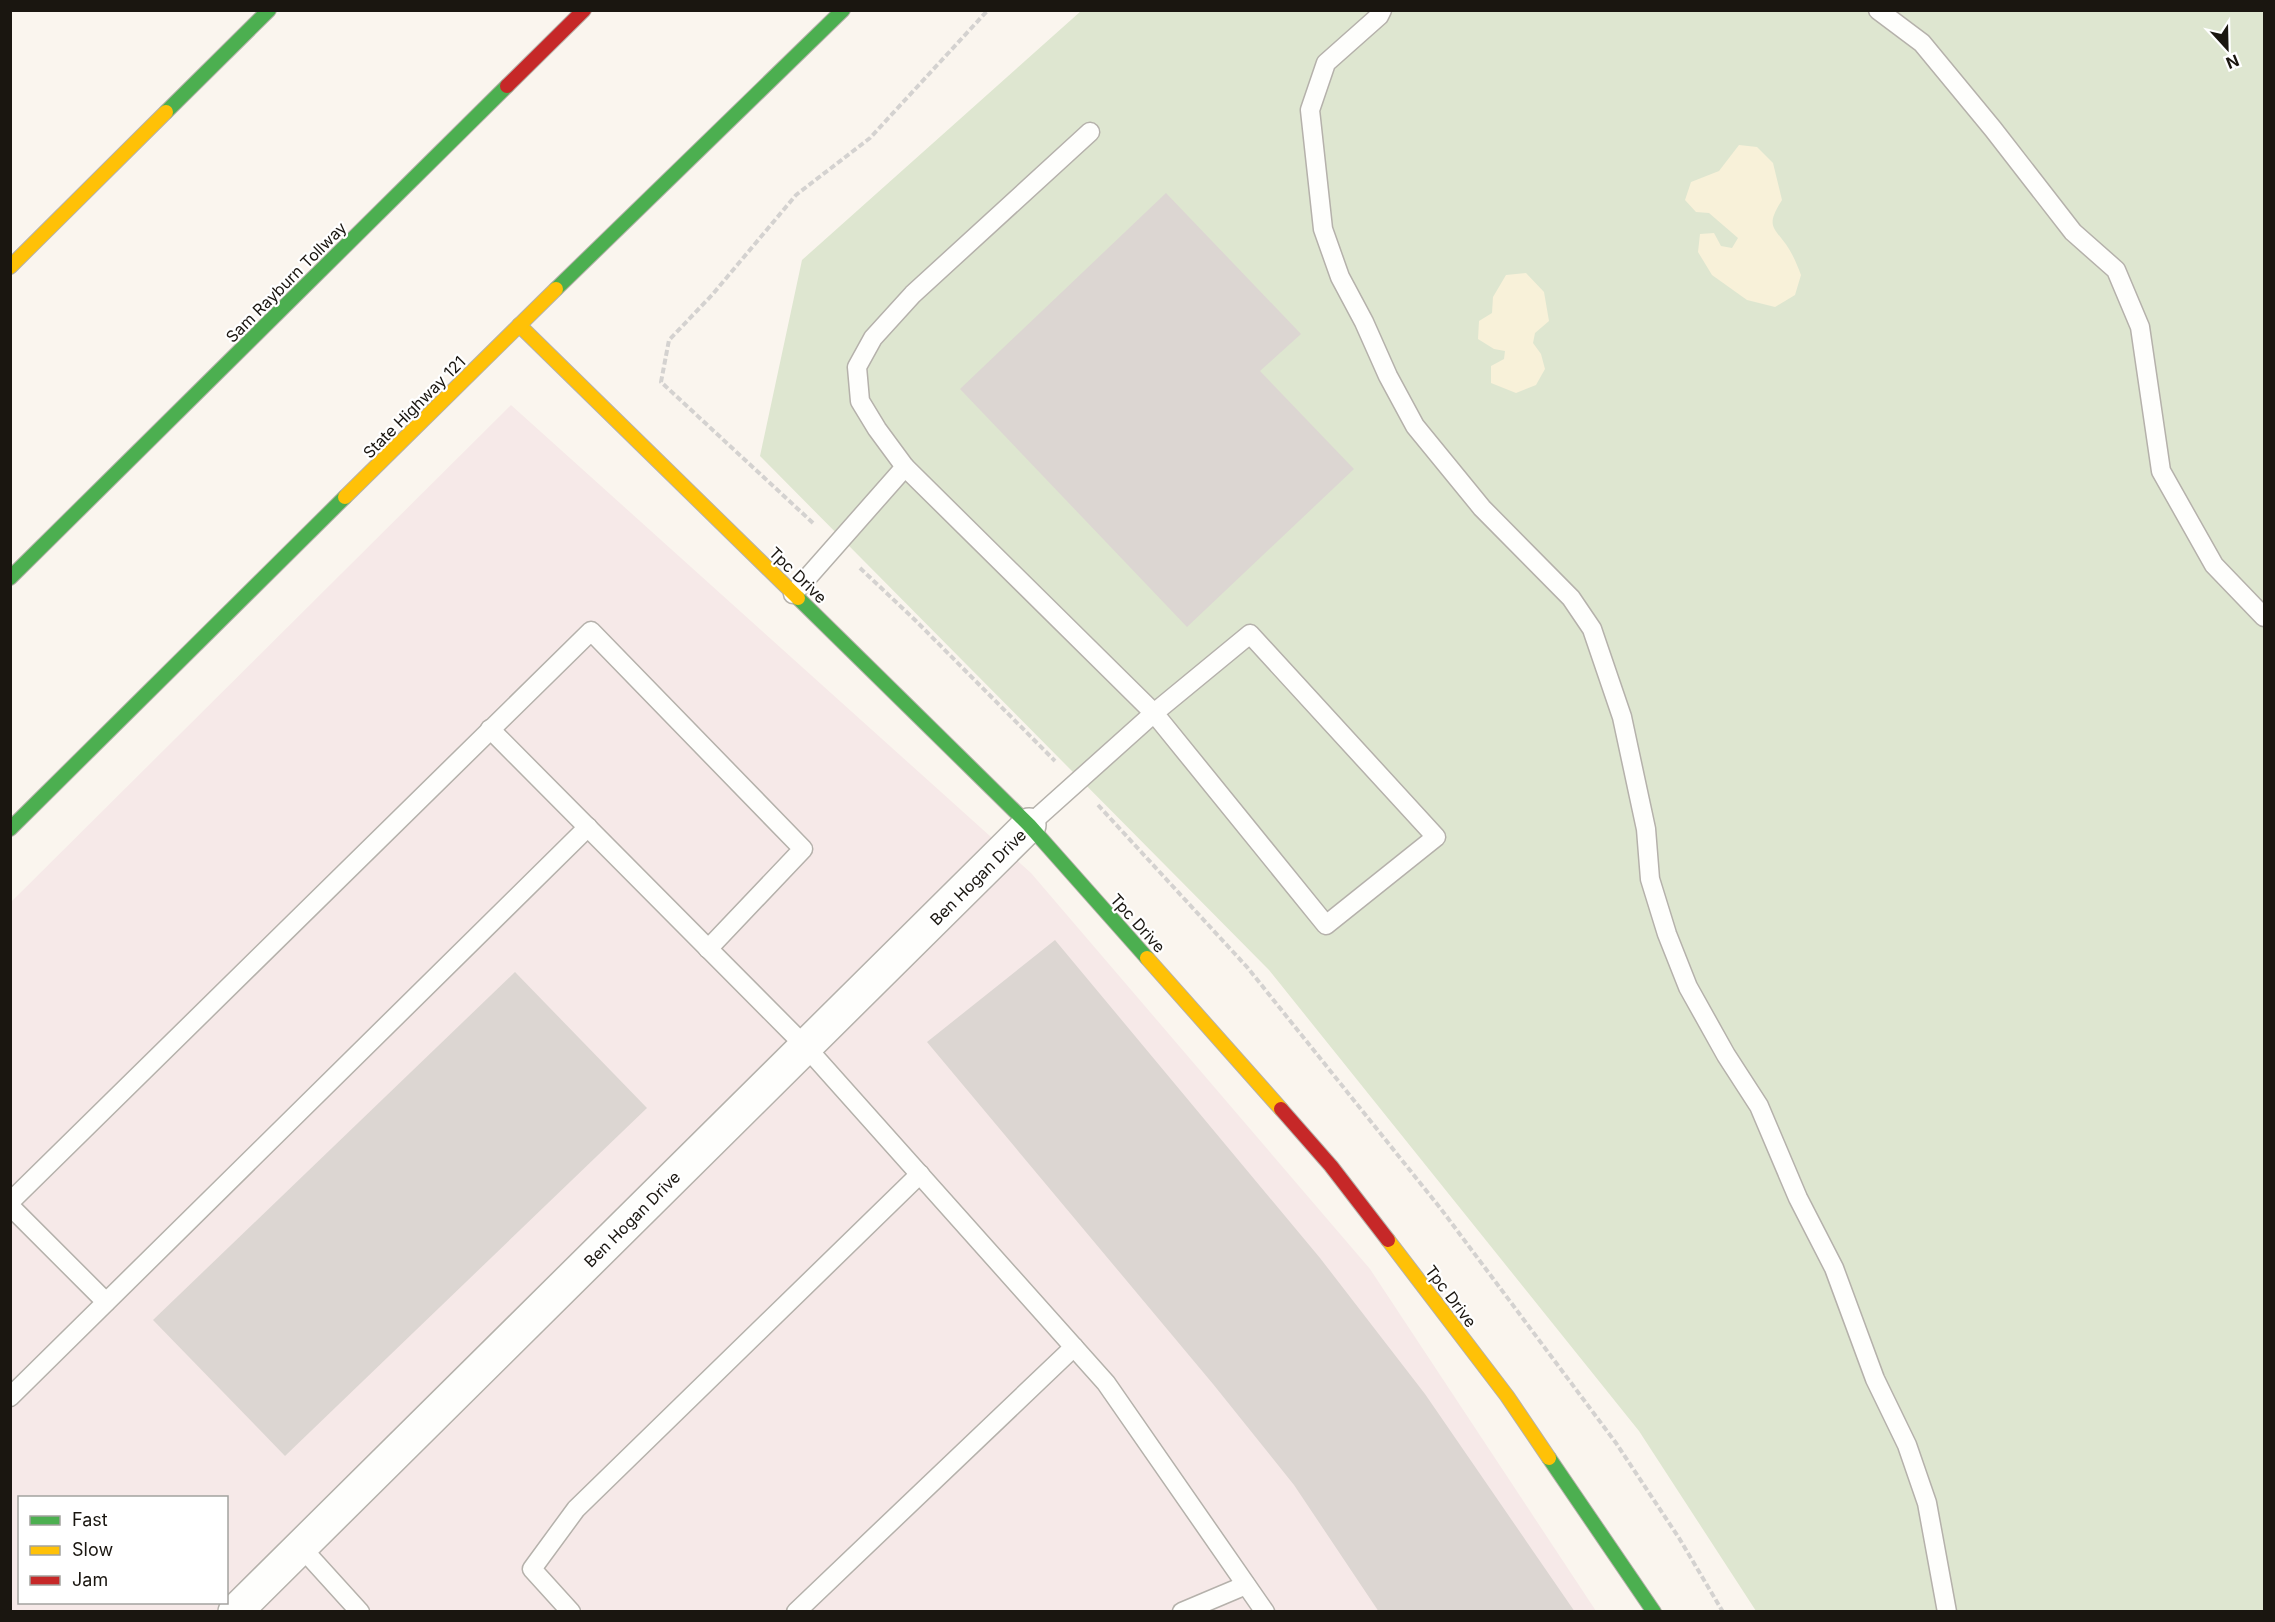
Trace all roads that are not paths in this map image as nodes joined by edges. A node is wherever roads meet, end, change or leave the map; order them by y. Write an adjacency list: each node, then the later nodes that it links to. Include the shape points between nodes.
1 (269, 10): 7 (main road)
2 (584, 10): 10 (main road, Sam Rayburn Tollway)
3 (843, 10): 8 (main road, State Highway 121)
4 (1382, 10): 35 (lane, via 1326,63 1310,110 1323,229 1340,277 1415,426 1482,507 1571,598 1592,629 1622,717 1646,829 1650,879 1667,934 1688,987 1759,1106 1798,1198 1834,1268 1927,1503)
5 (1878, 10): 12 (lane, via 1922,43 2073,232 2116,270 2140,327 2161,471 2214,565)
6 (1090, 132): 9 (lane, via 914,294 873,339 863,357 858,367 860,402)
7 (10, 267)
8 (519, 326): 11 (main road, Tpc Drive); 17 (main road, State Highway 121)
9 (905, 467): 11 (lane); 13 (lane)
10 (10, 578)
11 (793, 594): 15 (main road, Tpc Drive)
12 (2265, 617)
13 (1154, 713): 13 (lane, via 1326,925 1436,837 1250,634); 15 (lane)
14 (490, 729): 16 (lane); 18 (lane, via 591,632 599,640 803,849); 21 (lane)
15 (1029, 825): 19 (street, Ben Hogan Drive); 34 (main road, Tpc Drive, via 1331,1166 1507,1396)
16 (588, 827): 18 (lane); 23 (lane)
17 (10, 829)
18 (708, 949): 19 (lane)
19 (806, 1047): 20 (lane); 26 (street, Ben Hogan Drive)
20 (920, 1174): 24 (lane); 30 (lane, via 576,1509 532,1569)
21 (10, 1202)
22 (10, 1206): 23 (lane)
23 (106, 1302): 25 (lane)
24 (1074, 1347): 27 (lane, via 1106,1383); 31 (lane)
25 (10, 1397)
26 (301, 1547): 28 (street, Ben Hogan Drive); 29 (lane)
27 (1246, 1585): 32 (lane); 33 (lane)
28 (234, 1611)
29 (360, 1611)
30 (571, 1611)
31 (796, 1611)
32 (1182, 1611)
33 (1264, 1611)
34 (1654, 1611)
35 (1947, 1611)

